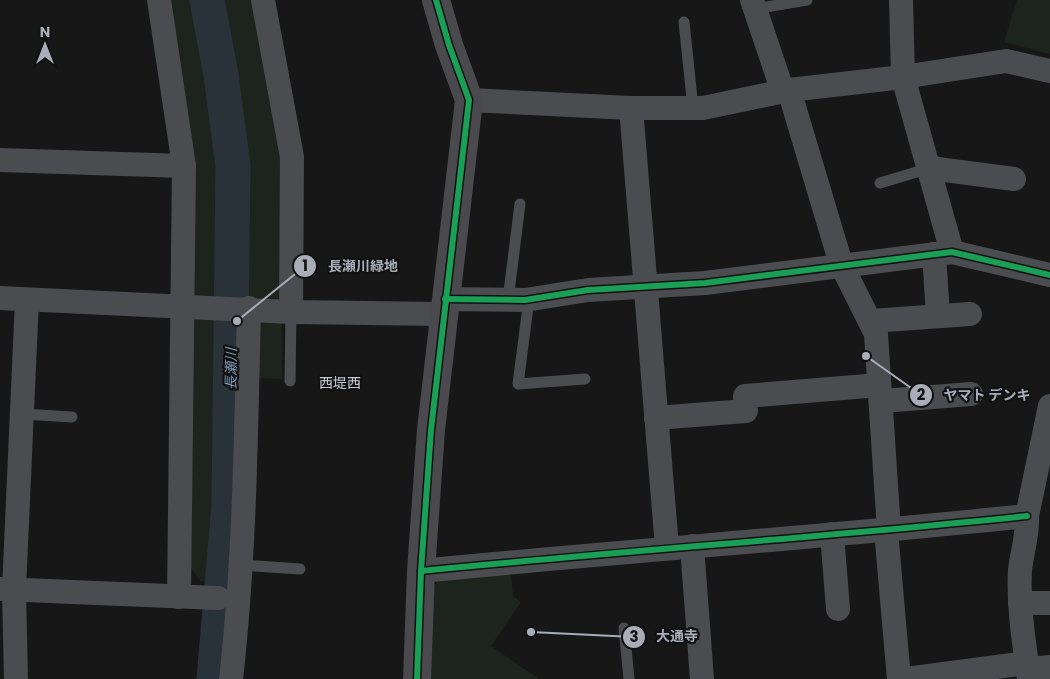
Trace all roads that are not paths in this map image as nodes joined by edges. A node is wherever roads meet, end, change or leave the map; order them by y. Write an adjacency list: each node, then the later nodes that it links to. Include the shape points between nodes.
1 (159, 0): 15 (street)
2 (262, 0): 30 (street, via 292,157)
3 (436, 0): 11 (street)
4 (807, 0): 6 (lane)
5 (901, 0): 9 (street)
6 (754, 5): 10 (street)
7 (684, 22): 13 (lane)
8 (1050, 71): 9 (street, via 1006,61)
9 (903, 77): 10 (street); 16 (street)
10 (786, 91): 13 (street); 21 (street)
11 (469, 100): 12 (street); 28 (street)
12 (631, 108): 13 (street); 23 (street)
13 (693, 108)
14 (0, 160): 15 (street)
15 (184, 166): 27 (street)
16 (930, 168): 17 (street); 18 (lane); 20 (street)
17 (1014, 179)
18 (880, 183)
19 (520, 204): 26 (lane)
20 (943, 253): 21 (street); 22 (street); 32 (street)
21 (841, 264): 23 (street, via 706,283); 33 (street)
22 (1050, 275)
23 (645, 286): 26 (street); 41 (street)
24 (0, 298): 25 (street)
25 (27, 300): 27 (street); 39 (street)
26 (519, 300): 28 (street); 34 (lane, via 518,384)
27 (181, 307): 29 (street); 51 (street)
28 (444, 307): 30 (street); 49 (street)
29 (239, 308): 30 (street); 47 (street, via 246,472)
30 (291, 312): 35 (lane)
31 (970, 314): 32 (street)
32 (938, 316): 33 (street)
33 (872, 321): 36 (street, via 876,334)
34 (585, 379)
35 (290, 381)
36 (880, 393): 37 (street); 41 (street, via 745,396 746,411); 43 (street)
37 (971, 394)
38 (1050, 406): 42 (street)
39 (22, 414): 40 (lane); 50 (street)
40 (72, 418)
41 (656, 418): 46 (street)
42 (1027, 516): 43 (street); 54 (street, via 1020,569)
43 (887, 530): 44 (street); 63 (street)
44 (832, 534): 45 (street); 55 (street)
45 (692, 546): 46 (street); 62 (street)
46 (667, 547): 49 (street)
47 (241, 565): 48 (lane); 59 (street)
48 (300, 569)
49 (421, 571): 60 (street)
50 (7, 589): 51 (street); 58 (street)
51 (179, 597): 52 (street)
52 (218, 598)
53 (1050, 603): 54 (street)
54 (1020, 604): 57 (street)
55 (838, 609)
56 (624, 628): 61 (lane)
57 (1033, 669): 64 (street)
58 (16, 679)
59 (231, 679)
60 (417, 679)
61 (629, 679)
62 (702, 679)
63 (899, 679)
64 (906, 679)

